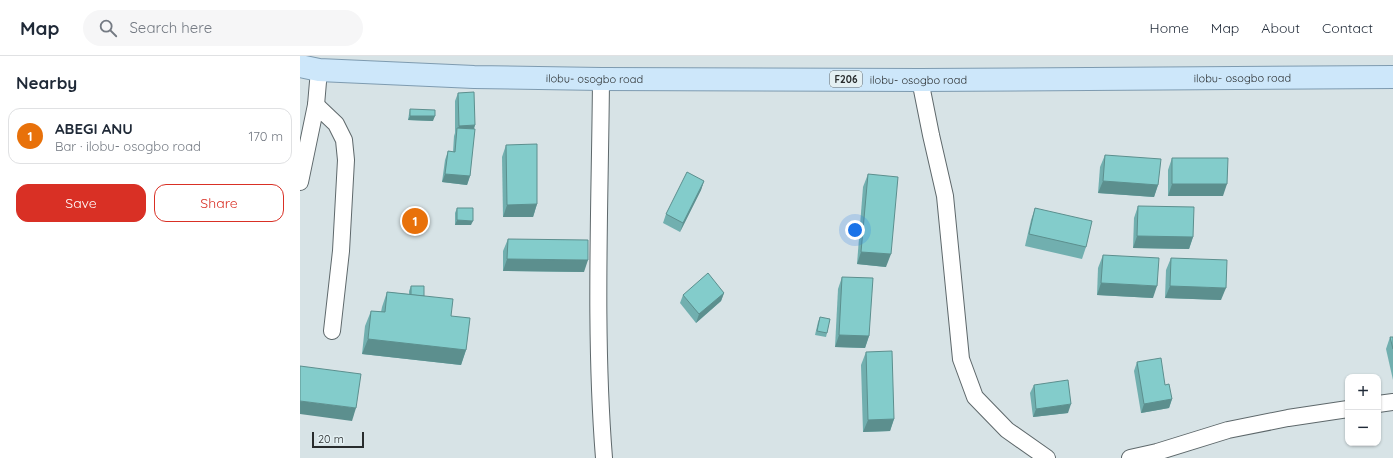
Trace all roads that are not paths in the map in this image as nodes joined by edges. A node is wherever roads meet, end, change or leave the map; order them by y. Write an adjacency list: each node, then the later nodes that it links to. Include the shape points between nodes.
1 (310, 68): 3 (main road, ilobu- osogbo road / F206, via 474,77); 5 (street)
2 (1393, 76): 4 (main road, ilobu- osogbo road / F206)
3 (601, 79): 4 (main road, ilobu- osogbo road / F206); 11 (street, via 599,338)
4 (920, 80): 12 (street, via 945,196 961,359 975,397 1007,430)
5 (316, 105): 6 (street); 7 (street, via 336,124 344,140 346,160 341,250)
6 (300, 182)
7 (332, 331)
8 (1393, 402): 9 (street)
9 (1381, 404)
10 (1345, 409): 13 (street, via 1228,430)
11 (604, 458)
12 (1047, 458)
13 (1130, 458)

